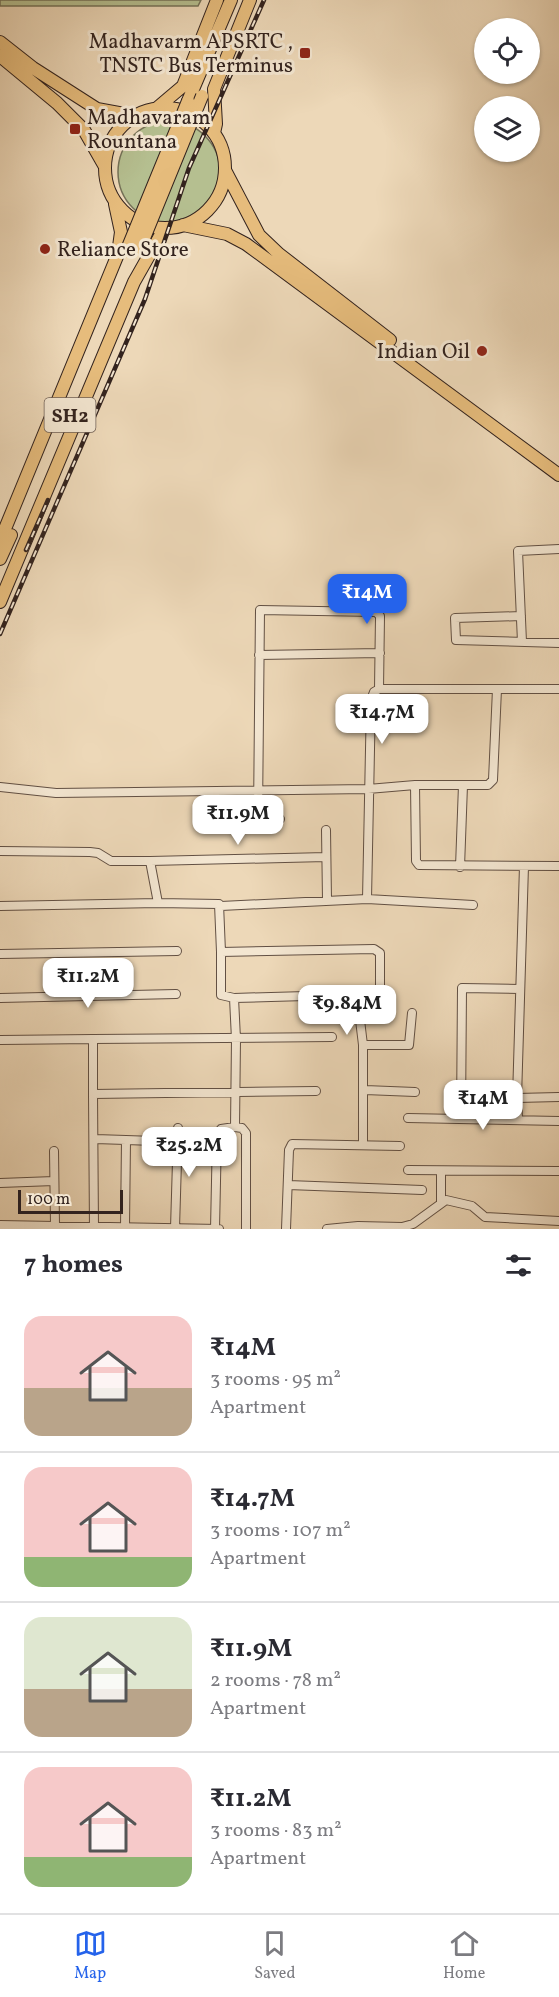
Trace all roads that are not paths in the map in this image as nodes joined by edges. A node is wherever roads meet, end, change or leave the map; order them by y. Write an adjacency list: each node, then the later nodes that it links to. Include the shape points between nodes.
1 (217, 0): 7 (main road, via 183,86)
2 (231, 0): 21 (main road, SH2, bridge)
3 (242, 0): 22 (main road, SH2, bridge)
4 (250, 0): 9 (main road, via 214,89)
5 (0, 42): 8 (main road, via 97,109)
6 (0, 56): 10 (main road, via 84,130)
7 (157, 108): 8 (main road); 9 (main road, via 189,113)
8 (135, 116): 10 (main road, via 119,129 108,146)
9 (214, 133): 11 (main road, via 223,152)
10 (104, 165): 12 (main road, via 106,185)
11 (226, 172): 13 (main road); 14 (main road, via 213,206 200,218)
12 (114, 202): 15 (main road, via 136,221); 19 (main road, via 121,232 118,254)
13 (252, 224): 16 (main road); 17 (main road, via 279,254)
14 (183, 225): 15 (main road); 16 (main road, via 208,228)
15 (164, 229): 23 (main road, via 134,282)
16 (237, 239): 18 (main road)
17 (559, 465)
18 (559, 475)
19 (0, 541)
20 (559, 549): 24 (street, via 518,551)
21 (0, 559)
22 (0, 582)
23 (0, 602)
24 (521, 616): 25 (street); 25 (street, via 459,617 455,622 455,639)
25 (522, 642): 26 (street)
26 (559, 643)
27 (380, 653): 28 (street); 28 (street, via 380,616 376,612 262,609); 29 (street)
28 (259, 655): 36 (street)
29 (379, 688): 30 (street); 35 (street, via 371,700)
30 (497, 689): 31 (street); 33 (street, via 493,780 488,785)
31 (559, 689)
32 (415, 785): 33 (street); 35 (street); 44 (street, via 416,861 423,866)
33 (463, 785): 44 (street)
34 (0, 787): 36 (street, via 56,793)
35 (368, 789): 36 (street); 45 (street)
36 (256, 790): 37 (street, via 260,818)
37 (280, 819)
38 (326, 830): 40 (street)
39 (0, 851): 41 (street, via 90,852 111,861)
40 (326, 857): 41 (street); 46 (street)
41 (150, 861): 47 (street)
42 (524, 866): 43 (street); 44 (street); 54 (street)
43 (559, 866)
44 (460, 867)
45 (367, 899): 46 (street); 48 (street)
46 (327, 900): 50 (street)
47 (158, 903): 49 (street); 50 (street, via 216,902)
48 (473, 905)
49 (0, 906)
50 (221, 906): 52 (street)
51 (177, 951): 53 (street)
52 (221, 952): 57 (street, via 220,995); 57 (street, via 380,953 380,988 375,993)
53 (0, 954)
54 (519, 989): 71 (street); 73 (street, via 462,988)
55 (176, 994): 56 (street)
56 (0, 998)
57 (234, 998): 61 (street)
58 (412, 1013): 64 (street, via 409,1045)
59 (360, 1020): 64 (street)
60 (332, 1037): 61 (street)
61 (236, 1039): 63 (street); 67 (street)
62 (0, 1040): 63 (street)
63 (93, 1040): 69 (street)
64 (363, 1045): 66 (street)
65 (316, 1090): 67 (street)
66 (365, 1090): 68 (street); 81 (street)
67 (236, 1091): 69 (street); 76 (street)
68 (415, 1092)
69 (93, 1094): 78 (street)
70 (559, 1097): 71 (street)
71 (517, 1098): 74 (street)
72 (408, 1118): 73 (street)
73 (461, 1118): 74 (street)
74 (518, 1119): 75 (street)
75 (559, 1121)
76 (235, 1127): 102 (street, via 221,1129 217,1134); 103 (street, via 246,1133)
77 (178, 1128): 98 (street)
78 (95, 1139): 79 (street); 95 (street)
79 (126, 1140): 80 (street); 96 (street)
80 (154, 1141)
81 (363, 1144): 82 (street); 89 (street, via 292,1144)
82 (400, 1146)
83 (54, 1151): 87 (street)
84 (408, 1170): 85 (street)
85 (441, 1171): 86 (street); 91 (street)
86 (559, 1171)
87 (54, 1181): 88 (street); 94 (street)
88 (0, 1183)
89 (288, 1185): 90 (street); 104 (street)
90 (422, 1190)
91 (441, 1202): 92 (street, via 461,1202 485,1217); 100 (street)
92 (559, 1221)
93 (0, 1225): 94 (street)
94 (55, 1226): 95 (street)
95 (94, 1227): 96 (street)
96 (125, 1227): 97 (street)
97 (165, 1228): 98 (street)
98 (175, 1228): 101 (street)
99 (374, 1228): 100 (street); 106 (street)
100 (404, 1228)
101 (207, 1229): 102 (street)
102 (217, 1229)
103 (246, 1229)
104 (286, 1229)
105 (327, 1229): 106 (street)
106 (334, 1229)

